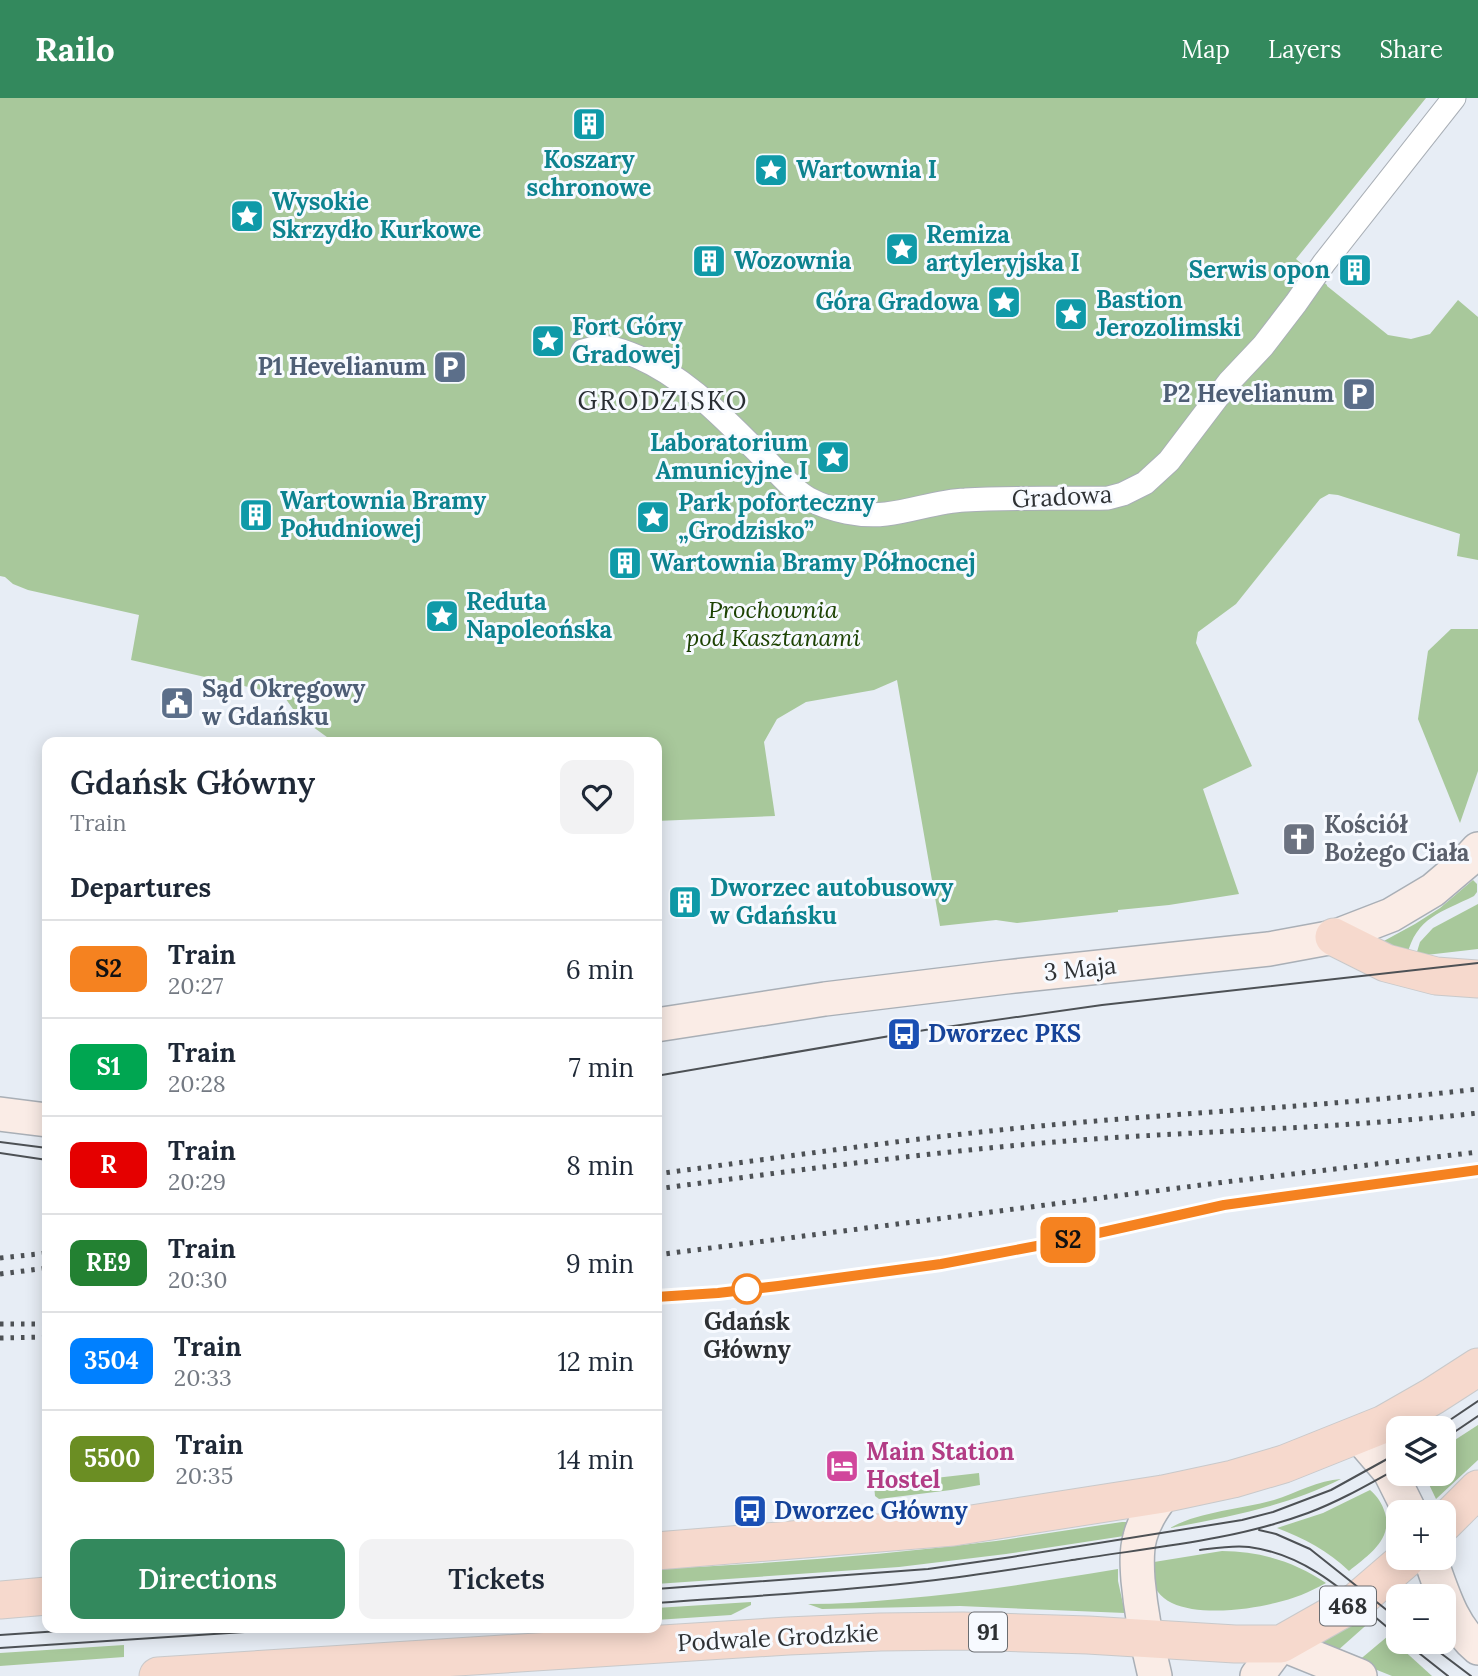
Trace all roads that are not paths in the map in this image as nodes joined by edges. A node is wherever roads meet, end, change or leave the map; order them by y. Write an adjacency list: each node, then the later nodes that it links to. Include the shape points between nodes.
1 (1454, 98): 2 (street, Gradowa, via 1169,461 1145,483 1123,494 965,500 887,514 851,513 808,498 707,402 653,364 609,346)
2 (583, 351)
3 (1478, 849): 4 (main road, 3 Maja, via 1433,890 1391,915)
4 (1334, 937): 5 (main road, via 1386,963 1436,976); 6 (main road, 3 Maja, via 1269,949 825,999)
5 (1478, 979)
6 (662, 1024)
7 (0, 1114): 8 (main road)
8 (42, 1119)
9 (1478, 1367): 10 (main road)
10 (1359, 1436): 12 (main road, via 1272,1468); 13 (main road, via 1390,1472)
11 (1478, 1489): 14 (main road)
12 (1163, 1494): 15 (main road, via 953,1527); 20 (main road, via 1148,1515 1137,1550)
13 (1404, 1500)
14 (1456, 1510)
15 (662, 1551)
16 (1393, 1570): 21 (main road, Podwale Grodzkie / 468, via 1357,1601)
17 (1434, 1570): 22 (main road, via 1455,1620)
18 (42, 1596): 19 (main road)
19 (0, 1600)
20 (1146, 1640): 21 (main road, Podwale Grodzkie / 91); 23 (main road, Podwale Grodzkie / 91, via 1005,1632 880,1632); 24 (main road)
21 (1281, 1644): 25 (main road); 26 (main road, 91)
22 (1478, 1648)
23 (158, 1676)
24 (1154, 1676)
25 (1257, 1676)
26 (1360, 1676)

